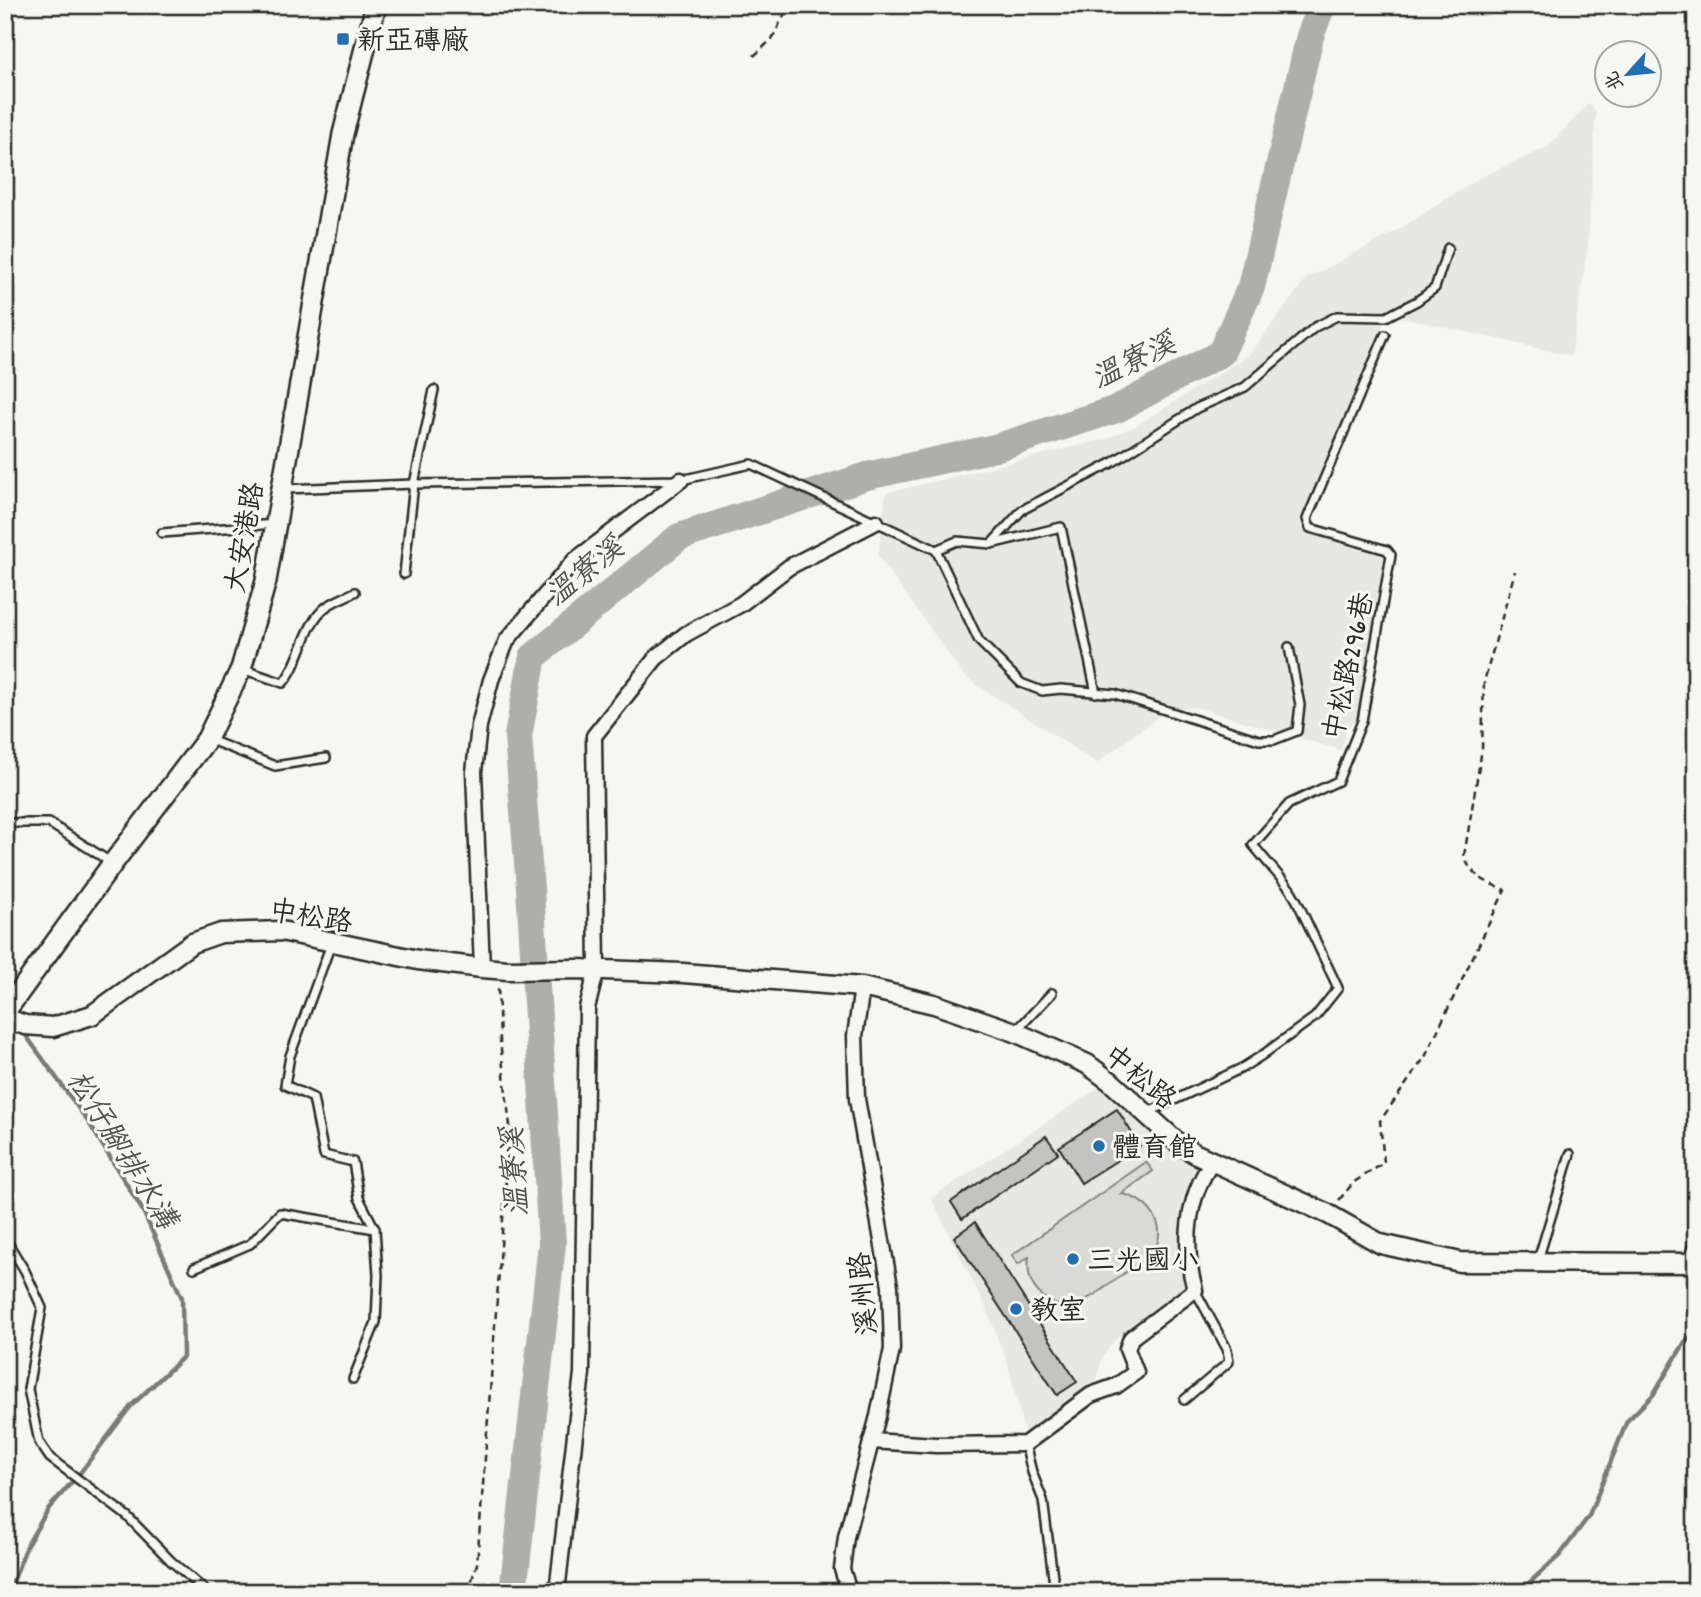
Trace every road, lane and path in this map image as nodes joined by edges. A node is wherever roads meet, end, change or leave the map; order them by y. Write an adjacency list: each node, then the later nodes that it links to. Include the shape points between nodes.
1 (376, 5): 9 (main road, 大安港路, via 344,134)
2 (789, 5): 3 (path, via 772,39)
3 (754, 56)
4 (1448, 248): 13 (lane, via 1435,288 1417,301 1387,317 1337,316 1315,327 1245,387 1197,408 1110,464 1022,510)
5 (1385, 335): 33 (lane, 中松路296巷, via 1307,519 1310,528 1391,555 1362,721 1338,781 1289,804 1253,845 1290,889 1338,988 1315,1017 1261,1056)
6 (434, 390): 8 (lane)
7 (681, 480): 8 (lane); 10 (lane, via 751,464); 26 (street, via 575,560 507,640 491,680 474,772)
8 (414, 484): 9 (lane); 16 (lane)
9 (280, 489): 11 (main road, 大安港路)
10 (876, 522): 14 (lane); 27 (street, via 789,567 741,604 686,634 656,658 594,736)
11 (275, 524): 12 (lane); 19 (main road, 大安港路, via 266,581)
12 (162, 533)
13 (991, 544): 14 (lane, via 957,541); 20 (lane, via 1061,527)
14 (936, 550): 20 (lane, via 979,641 1021,683 1042,691)
15 (1514, 571): 36 (path, via 1484,682 1482,749 1464,856 1483,881 1506,890 1425,1057 1380,1121 1384,1163 1354,1182)
16 (404, 574)
17 (355, 592): 19 (lane, via 324,609 283,683)
18 (1289, 647): 20 (lane, via 1300,705 1297,731 1274,740 1259,740 1115,694)
19 (241, 669): 21 (main road, 大安港路)
20 (1096, 693)
21 (207, 739): 22 (lane, via 275,766); 24 (main road, 大安港路)
22 (326, 758)
23 (5, 823): 24 (lane, via 49,823)
24 (113, 863): 30 (main road, 大安港路)
25 (331, 944): 26 (street, 中松路); 31 (street, 中松路, via 281,931 221,933 192,943 92,1015 53,1027 24,1026); 37 (lane, via 290,1056 285,1085 313,1098 324,1155 353,1162 359,1198)
26 (496, 969): 27 (street, 中松路); 49 (path, via 510,1126 477,1564)
27 (597, 969): 28 (street, 中松路); 50 (street, via 587,1008 582,1373)
28 (862, 987): 32 (street, 中松路, via 934,1004); 46 (street, 溪州路, via 855,1036 857,1099 890,1286 892,1349)
29 (1052, 992): 32 (lane)
30 (5, 1012)
31 (5, 1018)
32 (1015, 1032): 33 (street, 中松路, via 1087,1064)
33 (1146, 1113): 35 (street, 中松路)
34 (1570, 1154): 41 (lane)
35 (1212, 1163): 36 (street, 中松路); 43 (street, via 1201,1178 1188,1229)
36 (1328, 1214): 41 (street, 中松路, via 1381,1244 1460,1262)
37 (376, 1229): 42 (lane, via 280,1213 250,1244); 44 (lane, via 376,1322)
38 (1696, 1232): 40 (lane)
39 (5, 1238): 48 (lane, via 42,1308 28,1389 39,1442 50,1458 127,1516)
40 (1692, 1263): 41 (street, 中松路)
41 (1537, 1264)
42 (194, 1268)
43 (1195, 1290): 45 (lane, via 1227,1349 1229,1362); 47 (street, via 1130,1338 1127,1349 1136,1372 1116,1387 1091,1395)
44 (353, 1379)
45 (1184, 1400)
46 (871, 1441): 47 (street); 51 (street, 溪州路, via 845,1547 842,1569)
47 (1026, 1444): 52 (lane, via 1043,1500)
48 (207, 1592)
49 (468, 1592)
50 (557, 1592)
51 (849, 1592)
52 (1055, 1592)

